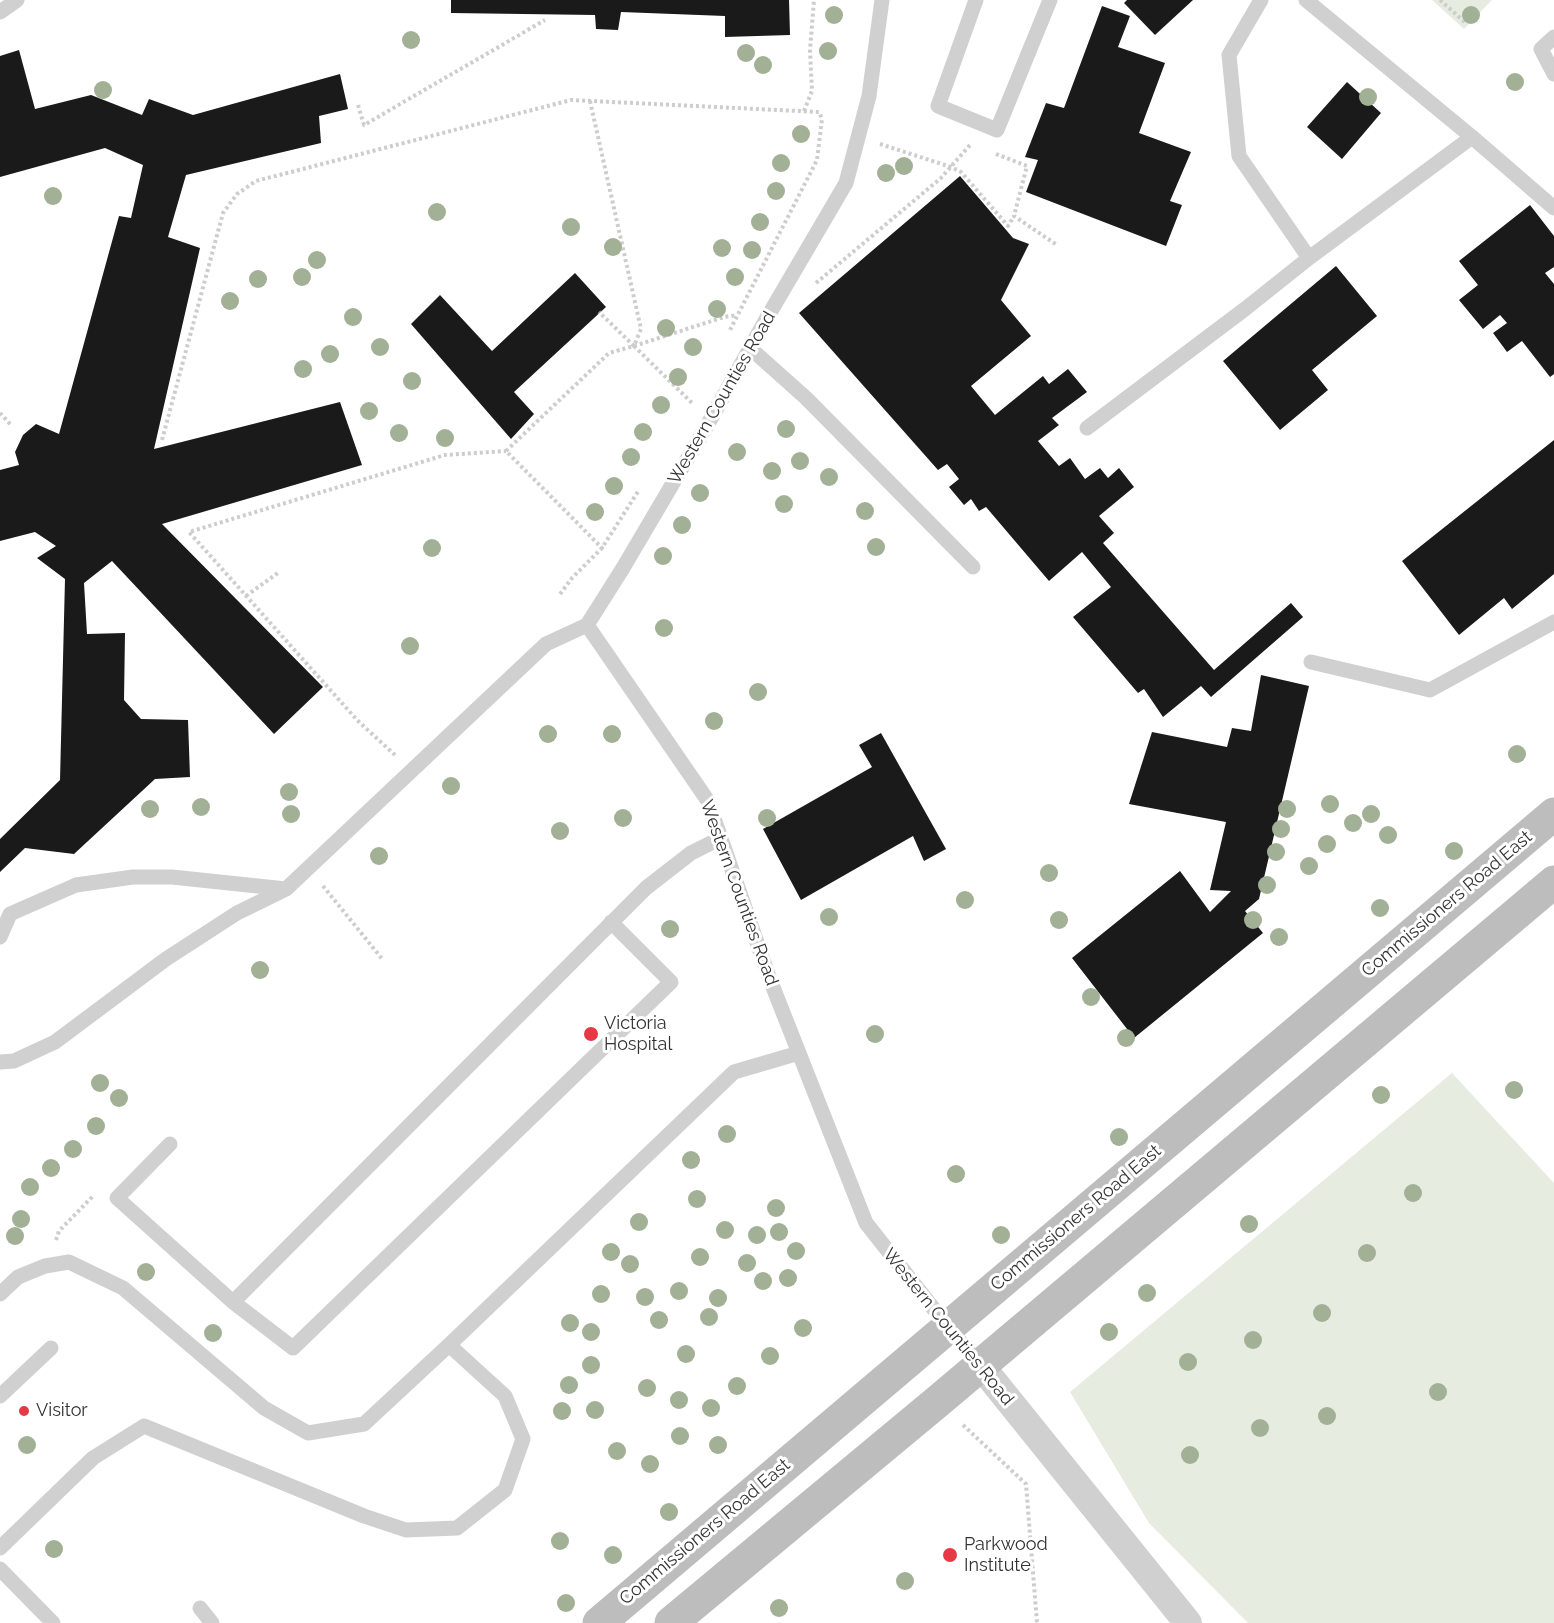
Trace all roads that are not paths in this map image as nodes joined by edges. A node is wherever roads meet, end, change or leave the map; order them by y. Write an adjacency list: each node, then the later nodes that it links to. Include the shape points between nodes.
1 (17, 0): 7 (lane)
2 (882, 0): 13 (lane, Western Counties Road, via 869,96 846,183)
3 (976, 0): 4 (lane, via 938,106 997,130)
4 (1050, 0)
5 (1261, 0): 12 (lane, via 1229,55 1239,156)
6 (1306, 0): 10 (lane)
7 (0, 12)
8 (1554, 36): 9 (lane, via 1541,49)
9 (1554, 74)
10 (1472, 137): 11 (lane); 12 (lane)
11 (1554, 208)
12 (1309, 258): 14 (lane)
13 (750, 348): 15 (lane, via 806,398); 17 (lane, Western Counties Road)
14 (1087, 428)
15 (973, 567)
16 (1554, 622): 18 (lane, via 1431,690)
17 (586, 625): 20 (lane, Western Counties Road, via 708,801); 22 (lane, via 546,644)
18 (1311, 662)
19 (1554, 814): 31 (main road, Commissioners Road East)
20 (721, 838): 24 (lane, via 691,853); 26 (lane, Western Counties Road)
21 (1554, 882): 34 (main road)
22 (286, 889): 23 (lane, via 172,877 133,877 76,885); 27 (lane, via 237,913 166,960 55,1042 14,1061)
23 (5, 918): 25 (lane)
24 (611, 922): 30 (lane); 30 (lane, via 671,982 293,1348)
25 (0, 937)
26 (799, 1053): 31 (lane, Western Counties Road, via 866,1223); 32 (lane, via 734,1072)
27 (0, 1062)
28 (170, 1144): 30 (lane, via 117,1198)
29 (0, 1294): 32 (lane, via 18,1277 69,1262 123,1288 264,1408 308,1433 364,1424)
30 (233, 1302)
31 (948, 1327): 34 (lane, Western Counties Road); 41 (main road, Commissioners Road East)
32 (449, 1345): 36 (lane, via 505,1396 523,1439 505,1490 457,1528 406,1530 144,1426 93,1458)
33 (51, 1348): 35 (lane)
34 (981, 1366): 42 (main road); 43 (street, Western Counties Road)
35 (0, 1396)
36 (0, 1548)
37 (0, 1569): 39 (lane)
38 (200, 1608): 40 (lane)
39 (53, 1623)
40 (212, 1623)
41 (599, 1623)
42 (671, 1623)
43 (1188, 1623)

